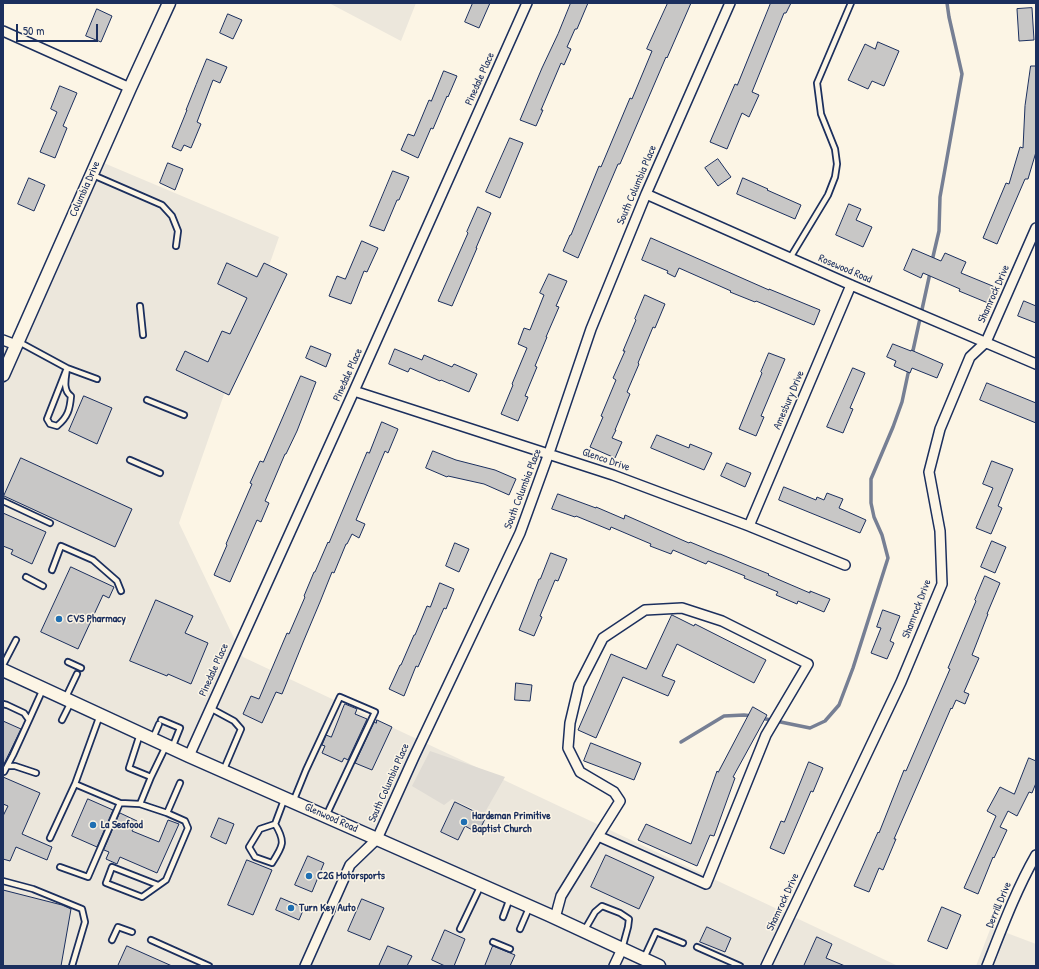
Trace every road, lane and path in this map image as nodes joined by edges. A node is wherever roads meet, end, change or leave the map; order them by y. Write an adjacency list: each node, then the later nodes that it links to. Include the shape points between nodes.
1 (169, 3): 6 (main road, Columbia Drive)
2 (527, 3): 22 (street, Pinedale Place)
3 (730, 3): 8 (street, South Columbia Place)
4 (851, 3): 11 (lane, via 817,83 821,114 835,149 835,178 828,195)
5 (3, 31): 6 (street)
6 (130, 88): 7 (main road, Columbia Drive)
7 (92, 174): 10 (lane, via 162,205 172,216 178,231); 17 (main road, Columbia Drive)
8 (646, 194): 11 (street, Rosewood Road); 25 (street, South Columbia Place, via 591,329)
9 (1036, 228): 16 (street, Shamrock Drive)
10 (176, 246)
11 (790, 258): 12 (street, Rosewood Road)
12 (851, 284): 16 (street, Rosewood Road); 30 (street, Amesbury Drive)
13 (140, 306): 14 (lane)
14 (143, 335)
15 (3, 340): 17 (street)
16 (986, 342): 18 (street, Rosewood Road); 96 (street, Shamrock Drive, via 970,357 940,428 929,472 940,531 942,584 901,682)
17 (16, 344): 19 (lane); 20 (main road, Columbia Drive)
18 (1036, 364)
19 (67, 368): 19 (lane, via 47,419 50,424 57,426 64,419 70,405 71,396 65,386); 21 (lane)
20 (3, 375)
21 (97, 380)
22 (354, 391): 25 (street, Glenco Drive); 45 (street, Pinedale Place)
23 (147, 400): 24 (lane)
24 (184, 415)
25 (549, 453): 30 (street, Glenco Drive); 68 (street, South Columbia Place, via 520,533)
26 (130, 460): 27 (lane)
27 (160, 473)
28 (3, 501): 29 (lane)
29 (50, 522)
30 (749, 526): 31 (street, Glenco Drive)
31 (845, 565)
32 (52, 570): 35 (lane, via 61,546 93,560 117,581)
33 (26, 578): 34 (lane)
34 (44, 586)
35 (121, 591)
36 (16, 640): 38 (lane)
37 (68, 662): 39 (lane)
38 (3, 665)
39 (80, 668)
40 (3, 670): 42 (main road, Glenwood Road)
41 (77, 674): 43 (lane)
42 (43, 689): 43 (main road, Glenwood Road); 47 (lane)
43 (68, 700): 46 (main road, Glenwood Road); 48 (lane)
44 (3, 704): 47 (lane, via 24,713)
45 (210, 708): 52 (street, Pinedale Place); 54 (lane, via 234,721 241,729)
46 (100, 715): 49 (main road, Glenwood Road); 59 (lane)
47 (29, 720): 53 (lane)
48 (62, 720)
49 (141, 734): 50 (main road, Glenwood Road); 57 (lane, via 129,768)
50 (153, 739): 51 (main road, Glenwood Road); 51 (lane, via 160,722 180,728)
51 (169, 747): 52 (main road, Glenwood Road); 57 (lane)
52 (189, 756): 54 (main road, Glenwood Road)
53 (8, 766): 55 (lane); 56 (lane)
54 (223, 771): 60 (main road, Glenwood Road)
55 (3, 772)
56 (36, 773)
57 (151, 777): 62 (lane)
58 (180, 783): 63 (lane)
59 (75, 784): 61 (lane); 67 (lane)
60 (289, 800): 64 (main road, Glenwood Road); 64 (lane, via 340,697 375,712); 65 (lane)
61 (120, 803): 62 (lane); 70 (lane, via 88,877)
62 (140, 804): 63 (lane)
63 (167, 813): 72 (lane, via 185,821 188,828 166,880)
64 (326, 816): 68 (main road, Glenwood Road)
65 (275, 824): 65 (lane, via 260,829 250,847 255,858 272,863 279,853 282,834)
66 (598, 836): 66 (street, via 706,884 766,735 808,664 722,621 682,608 645,610 603,638 579,685 570,722 568,748 580,772 614,792 620,801); 77 (street, via 561,896)
67 (50, 838)
68 (377, 839): 73 (main road, Glenwood Road); 92 (street, South Columbia Place, via 350,865)
69 (1036, 855): 97 (street, Derrill Drive)
70 (60, 867)
71 (3, 881): 90 (lane, via 34,889 82,909 85,922)
72 (158, 885): 72 (lane, via 142,897 106,883 112,867)
73 (480, 885): 74 (main road, Glenwood Road); 79 (lane)
74 (510, 898): 75 (main road, Glenwood Road); 76 (lane)
75 (530, 907): 77 (main road, Glenwood Road); 78 (lane)
76 (503, 917)
77 (555, 918): 80 (main road, Glenwood Road)
78 (520, 929)
79 (460, 930)
80 (584, 931): 87 (main road, Glenwood Road); 87 (lane, via 595,912 602,906 620,913 629,919)
81 (132, 932): 82 (lane, via 118,927)
82 (112, 940)
83 (151, 940): 91 (lane)
84 (493, 942): 88 (lane)
85 (683, 943): 89 (lane, via 656,932)
86 (697, 947): 95 (lane)
87 (622, 949): 89 (main road, Glenwood Road); 93 (street)
88 (510, 950)
89 (644, 959): 94 (main road, Glenwood Road)
90 (72, 966)
91 (209, 966)
92 (305, 966)
93 (614, 966)
94 (659, 966)
95 (740, 966)
96 (766, 966)
97 (987, 966)

